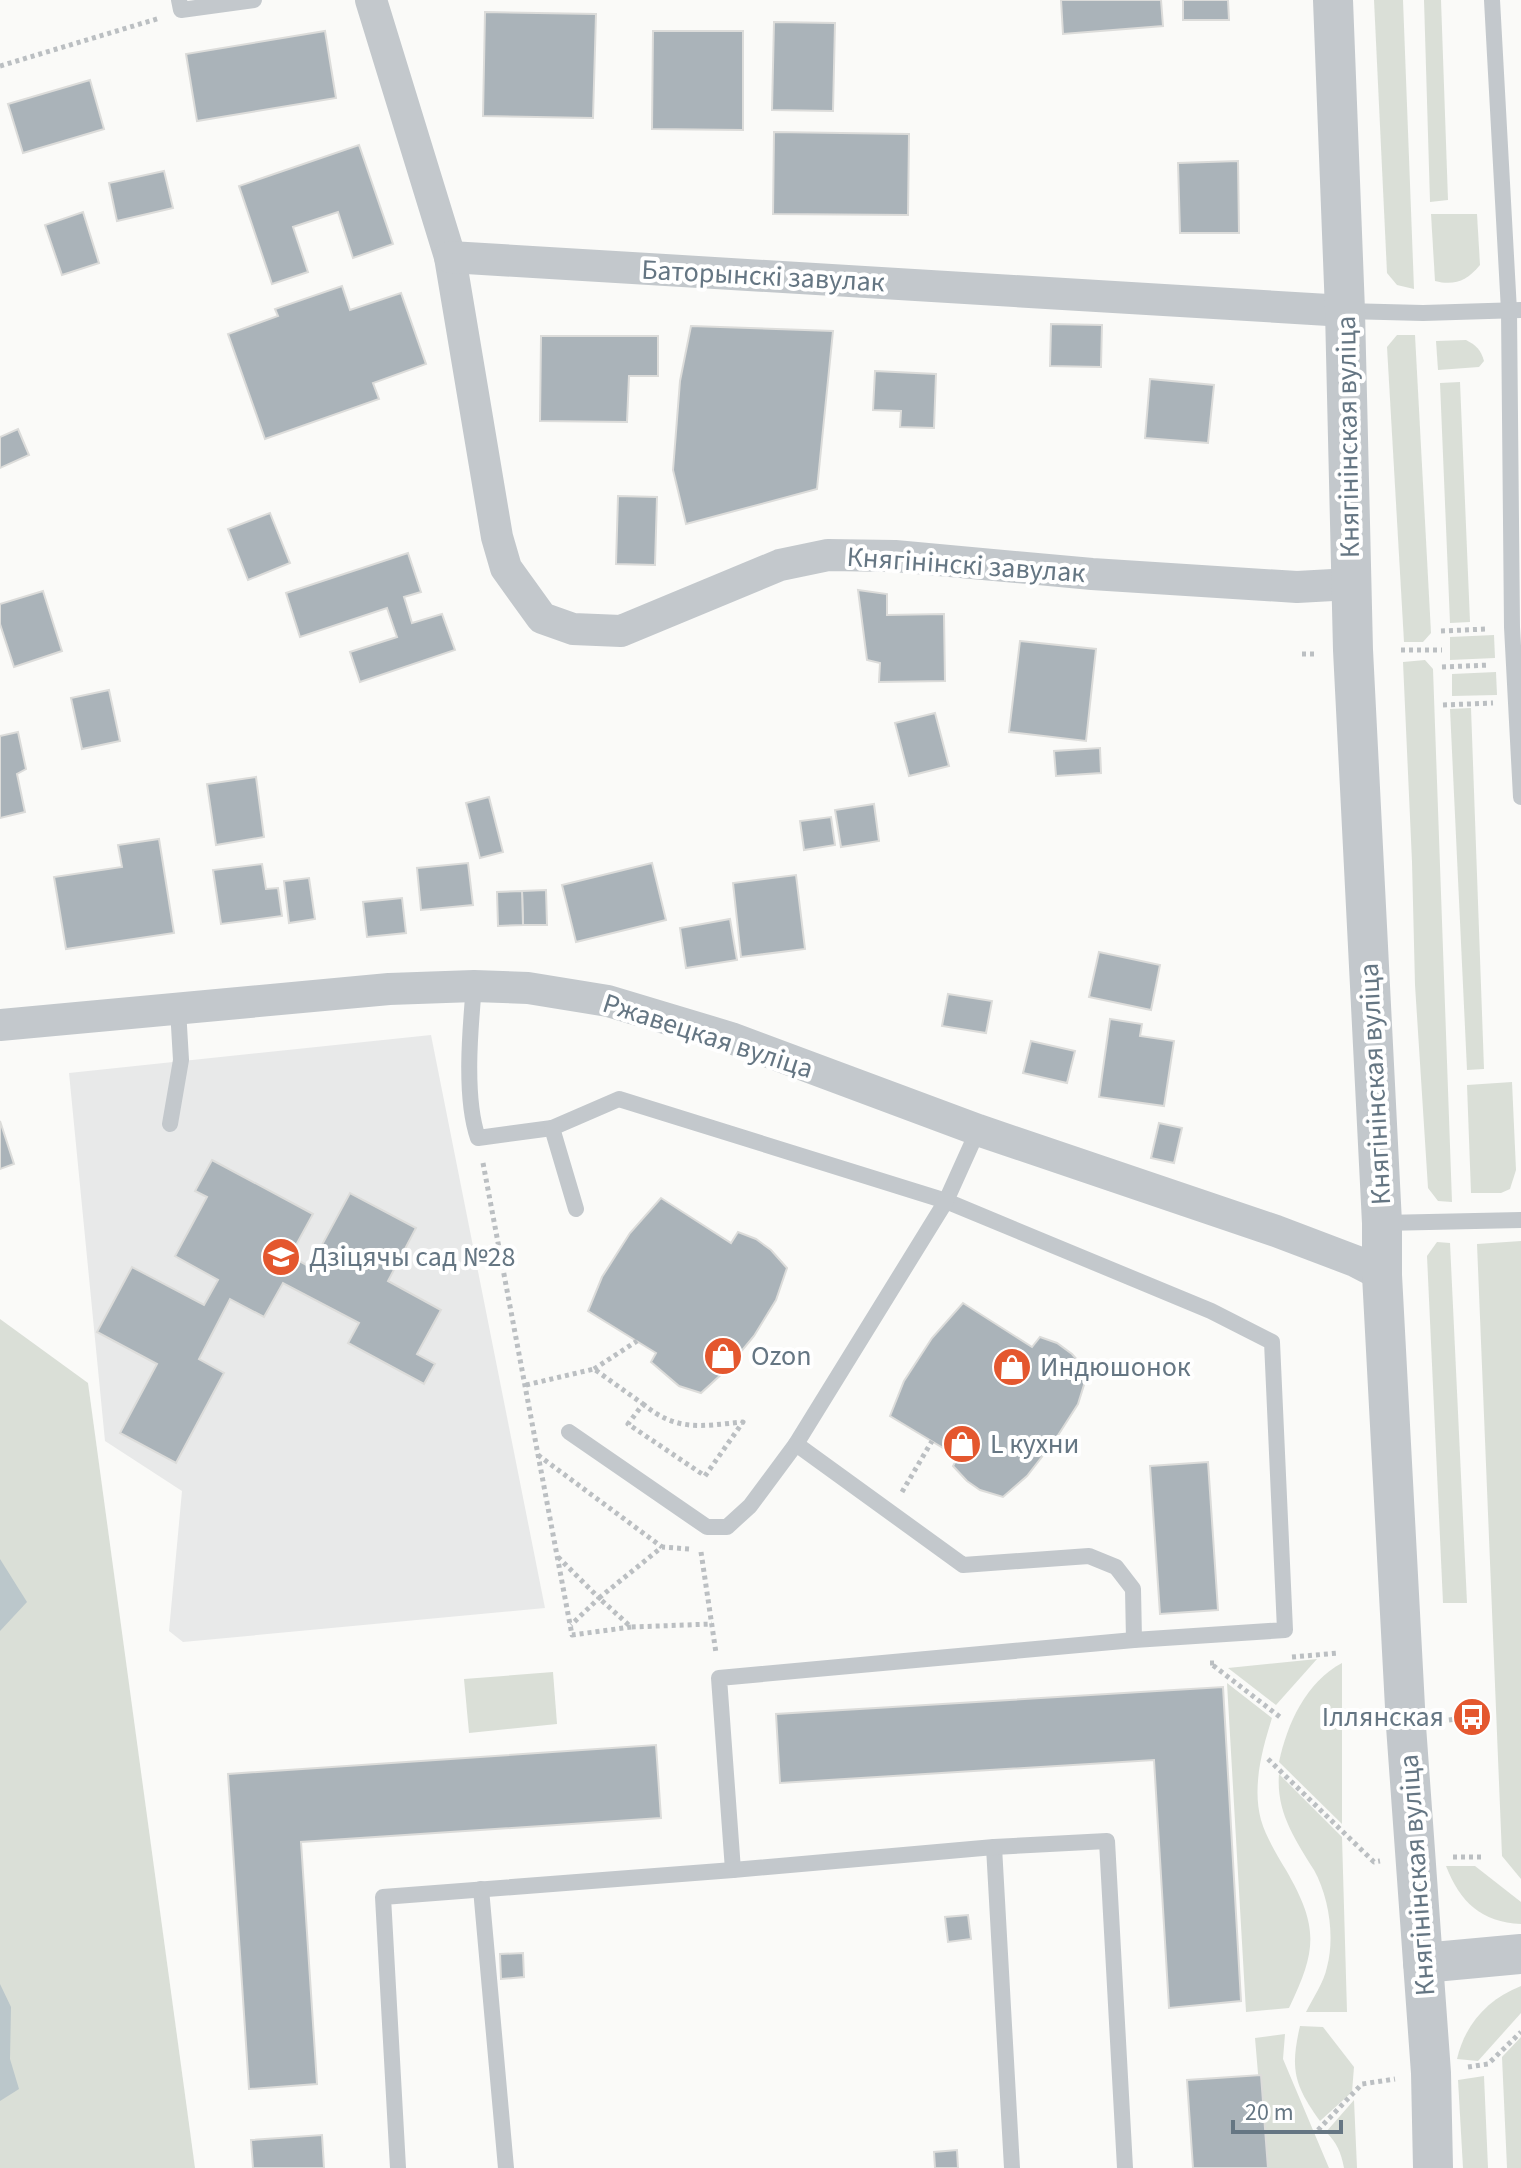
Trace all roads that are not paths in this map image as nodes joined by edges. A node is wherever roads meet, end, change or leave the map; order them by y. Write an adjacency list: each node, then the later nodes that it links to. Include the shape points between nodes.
1 (254, 0): 5 (lane)
2 (371, 0): 6 (street)
3 (1333, 0): 7 (street, Княгінінская вуліца)
4 (1492, 0): 8 (lane)
5 (180, 5)
6 (450, 257): 7 (street, Баторынскі завулак); 9 (street, Княгінінскі завулак, via 497,537 506,568 542,618 573,629 621,631 780,565 828,555 1297,587)
7 (1345, 311): 8 (lane); 9 (street, Княгінінская вуліца)
8 (1515, 311): 10 (lane, via 1512,627)
9 (1351, 584): 20 (street, Княгінінская вуліца)
10 (1521, 797)
11 (474, 986): 12 (street, Ржавецкая вуліца); 15 (lane, via 471,1119 478,1138); 16 (street, Ржавецкая вуліца, via 528,988 608,1001 731,1038)
12 (178, 1009): 13 (street, Ржавецкая вуліца); 14 (lane, via 181,1060)
13 (0, 1025)
14 (170, 1124)
15 (552, 1128): 17 (lane, via 619,1099); 18 (lane)
16 (978, 1130): 17 (lane); 21 (street, Ржавецкая вуліца, via 1276,1231)
17 (946, 1201): 23 (lane); 24 (lane, via 1211,1311 1272,1342 1285,1630)
18 (576, 1209)
19 (1521, 1220): 20 (lane)
20 (1382, 1223): 21 (street, Княгінінская вуліца)
21 (1382, 1275): 29 (street, Княгінінская вуліца)
22 (569, 1432): 23 (lane, via 707,1527 727,1527 750,1506)
23 (796, 1444): 24 (lane, via 963,1565 1089,1556 1116,1567 1133,1589)
24 (1134, 1640): 26 (lane, via 719,1678)
25 (994, 1847): 26 (lane); 32 (lane); 33 (lane, via 1107,1841)
26 (733, 1870): 27 (lane)
27 (481, 1889): 30 (lane, via 383,1897); 31 (lane)
28 (1521, 1954): 29 (street)
29 (1423, 1963): 34 (street, Княгінінская вуліца)
30 (398, 2168)
31 (506, 2168)
32 (1012, 2168)
33 (1125, 2168)
34 (1433, 2168)

